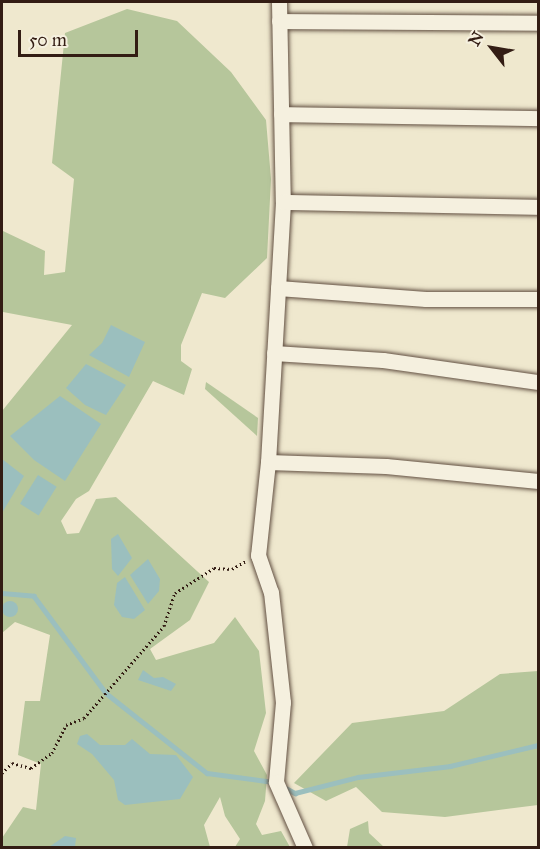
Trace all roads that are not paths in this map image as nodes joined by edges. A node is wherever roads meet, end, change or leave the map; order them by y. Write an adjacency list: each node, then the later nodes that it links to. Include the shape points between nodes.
1 (279, 2): 2 (street)
2 (279, 21): 3 (street); 4 (street)
3 (538, 23)
4 (281, 114): 5 (street); 6 (street)
5 (538, 118)
6 (283, 201): 7 (street); 8 (street)
7 (538, 207)
8 (278, 288): 9 (street, via 426,299); 10 (street)
9 (538, 299)
10 (274, 353): 11 (street, via 383,360); 12 (street)
11 (538, 382)
12 (268, 462): 13 (street, via 387,466); 14 (street, via 258,555 271,592 283,702 276,782)
13 (538, 481)
14 (305, 848)

